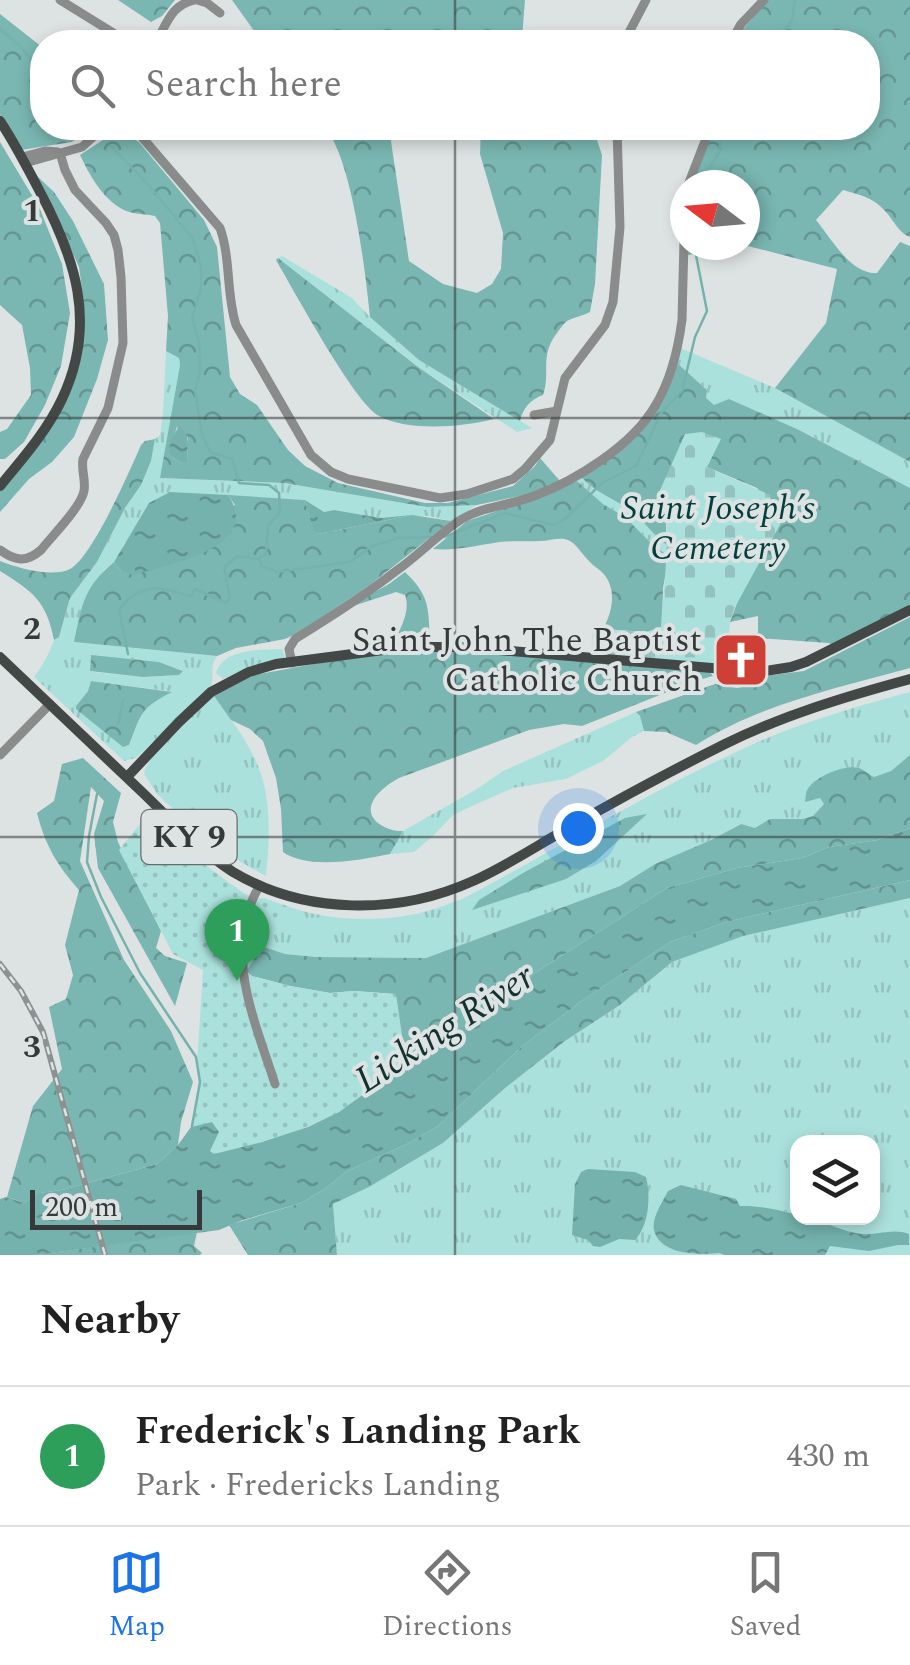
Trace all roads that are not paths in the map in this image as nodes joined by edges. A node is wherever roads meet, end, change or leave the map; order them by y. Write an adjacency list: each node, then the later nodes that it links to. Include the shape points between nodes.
1 (60, 0): 6 (street)
2 (195, 0): 5 (street); 7 (street, via 182,3)
3 (646, 0): 8 (street)
4 (764, 0): 9 (street)
5 (220, 13)
6 (109, 30)
7 (163, 30)
8 (630, 30)
9 (738, 30)
10 (0, 121): 16 (main road)
11 (90, 140): 15 (street)
12 (144, 140): 19 (street, via 220,228 236,325 311,455 331,472 435,497 500,485 526,469 550,440)
13 (617, 140): 19 (street, via 613,302 605,325 564,378)
14 (705, 140): 17 (street)
15 (60, 153): 16 (street); 22 (street, via 75,190 117,243 124,344 108,408 83,459 82,498 34,556 12,559)
16 (24, 160): 21 (main road, via 71,261 80,328 64,396)
17 (694, 170)
18 (684, 260): 25 (street, via 680,338 670,376 639,427 560,485 456,524 295,639)
19 (558, 410): 20 (street)
20 (534, 415)
21 (0, 486)
22 (0, 550)
23 (910, 610): 25 (main road, via 806,662 759,672 464,646)
24 (0, 657): 27 (main road, KY 9)
25 (292, 663): 29 (main road, via 249,672 211,692)
26 (910, 679): 30 (main road, KY 9, via 729,742 475,880 427,898 345,905)
27 (50, 704): 28 (street); 29 (main road, KY 9)
28 (0, 755)
29 (127, 778): 30 (main road, KY 9, via 202,848)
30 (260, 885): 31 (street, via 244,922 243,962 252,1020)
31 (275, 1084)

